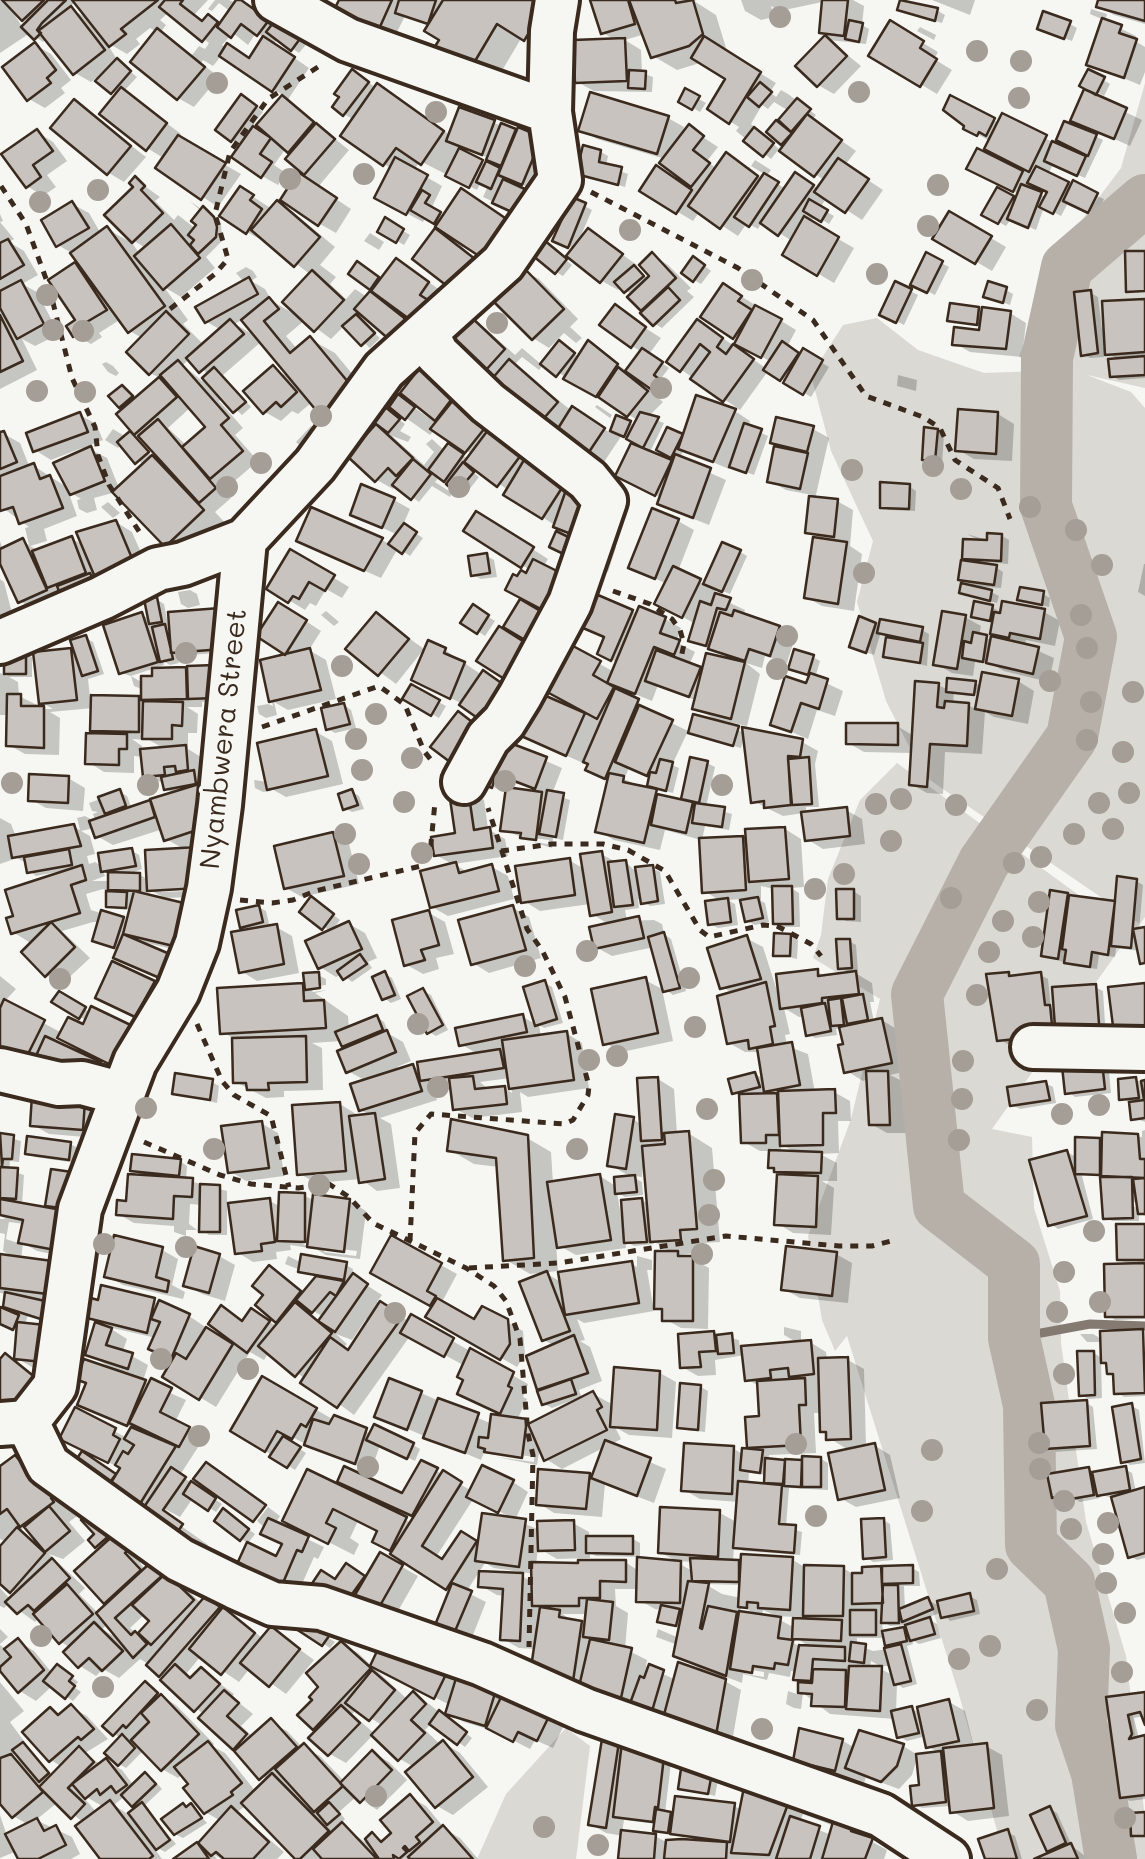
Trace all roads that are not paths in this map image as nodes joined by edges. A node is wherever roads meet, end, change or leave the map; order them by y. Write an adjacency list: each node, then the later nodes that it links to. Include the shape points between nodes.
1 (276, 0): 3 (street, via 348,40)
2 (558, 0): 3 (street)
3 (550, 112): 4 (street, via 560,180 503,264)
4 (427, 334): 5 (street, via 384,370 315,465); 7 (street, via 437,354 488,404 600,491 604,508 570,604 520,696)
5 (244, 540): 6 (street, via 158,568); 11 (street, Nyambwera Street, via 208,893 178,991 135,1062)
6 (0, 642)
7 (453, 777)
8 (1033, 1047): 9 (street)
9 (1145, 1049)
10 (0, 1070): 11 (street, via 82,1083)
11 (116, 1111): 12 (street, Nyambwera Street, via 80,1209 55,1386)
12 (13, 1423): 13 (street, via 48,1465 180,1560 273,1604 321,1608 482,1664 585,1710 881,1815)
13 (948, 1859)

